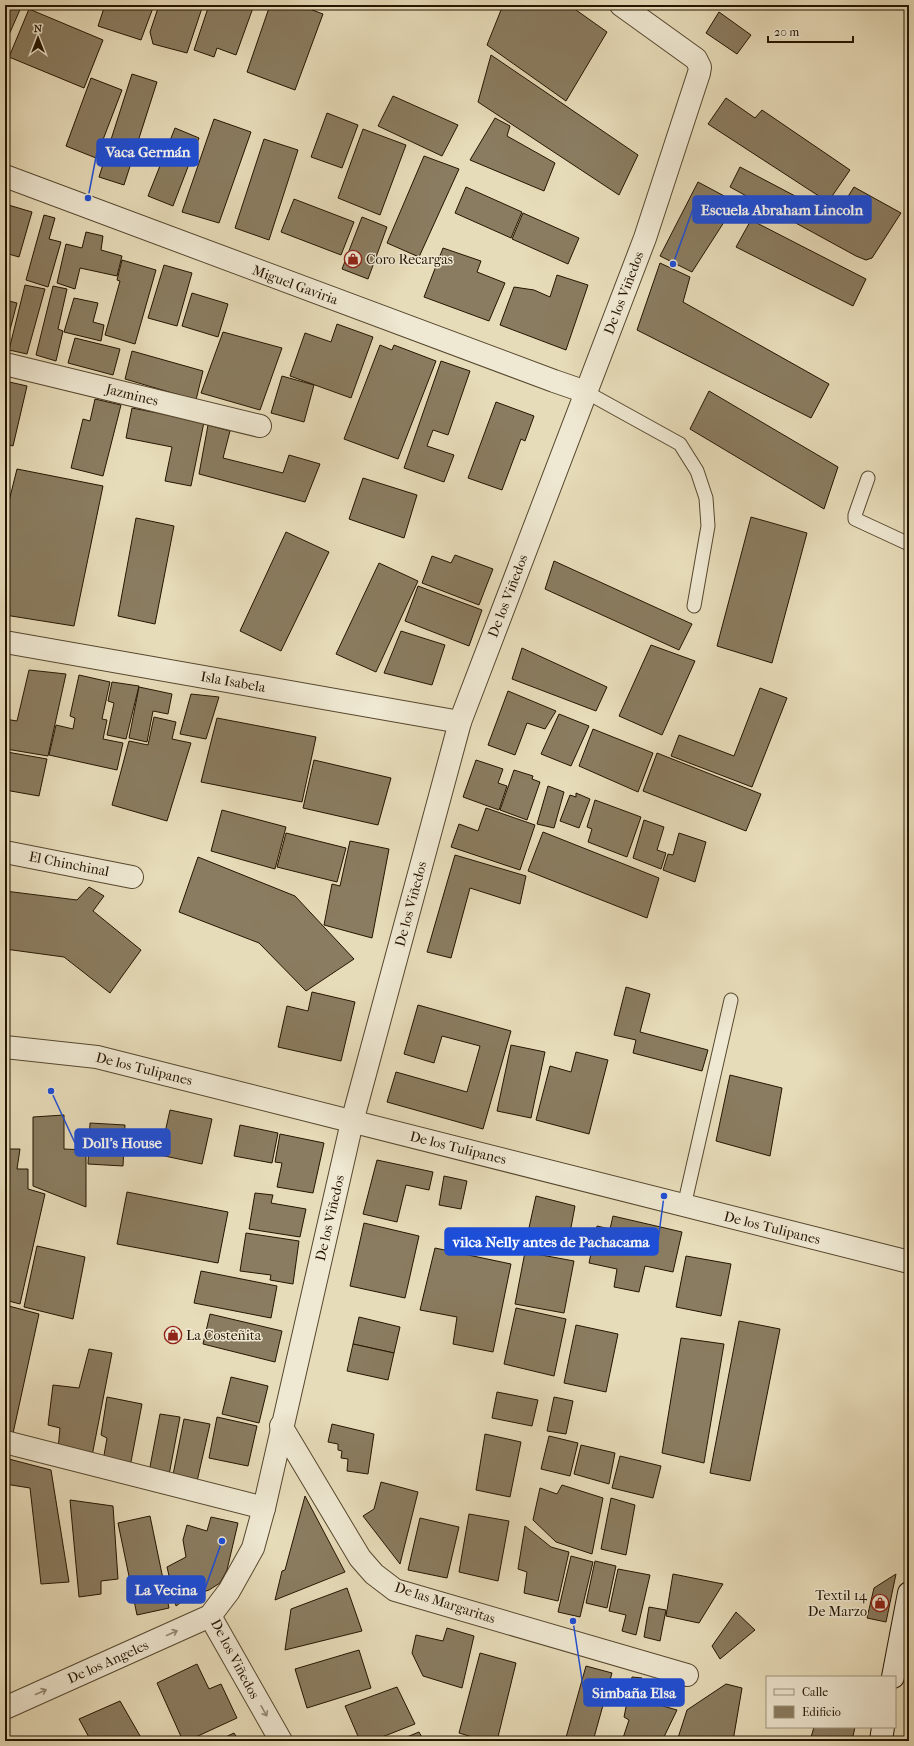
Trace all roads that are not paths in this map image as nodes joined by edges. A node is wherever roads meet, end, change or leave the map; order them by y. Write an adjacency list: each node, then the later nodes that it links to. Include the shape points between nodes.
1 (621, 5): 4 (street, De los Viñedos, via 696,59 700,67 645,238)
2 (5, 176): 4 (street, Miguel Gaviria)
3 (5, 364): 5 (street, Jazmines)
4 (586, 392): 8 (lane, via 680,444 697,471 706,498 708,526); 10 (street, De los Viñedos)
5 (260, 426)
6 (868, 478): 7 (lane, via 855,515 856,519)
7 (909, 544)
8 (694, 606)
9 (5, 642): 10 (street, Isla Isabela)
10 (460, 722): 15 (street, De los Viñedos)
11 (5, 852): 12 (street, El Chinchinal)
12 (132, 877)
13 (731, 1000): 16 (lane)
14 (5, 1047): 15 (street, De los Tulipanes, via 97,1057)
15 (352, 1122): 16 (street, De los Tulipanes); 18 (street, De los Viñedos)
16 (684, 1206): 17 (street, De los Tulipanes)
17 (909, 1262)
18 (281, 1426): 20 (street, De los Viñedos); 23 (street, De las Margaritas, via 360,1558 374,1574 395,1590)
19 (5, 1442): 20 (street)
20 (264, 1508): 22 (street, De los Viñedos, via 253,1548 229,1591)
21 (909, 1593): 24 (street)
22 (210, 1616): 25 (street, De los Angeles, one-way to 22); 27 (street, De los Viñedos, one-way to 27)
23 (687, 1675)
24 (893, 1676)
25 (5, 1708)
26 (883, 1728): 28 (street)
27 (281, 1741)
28 (880, 1741)

